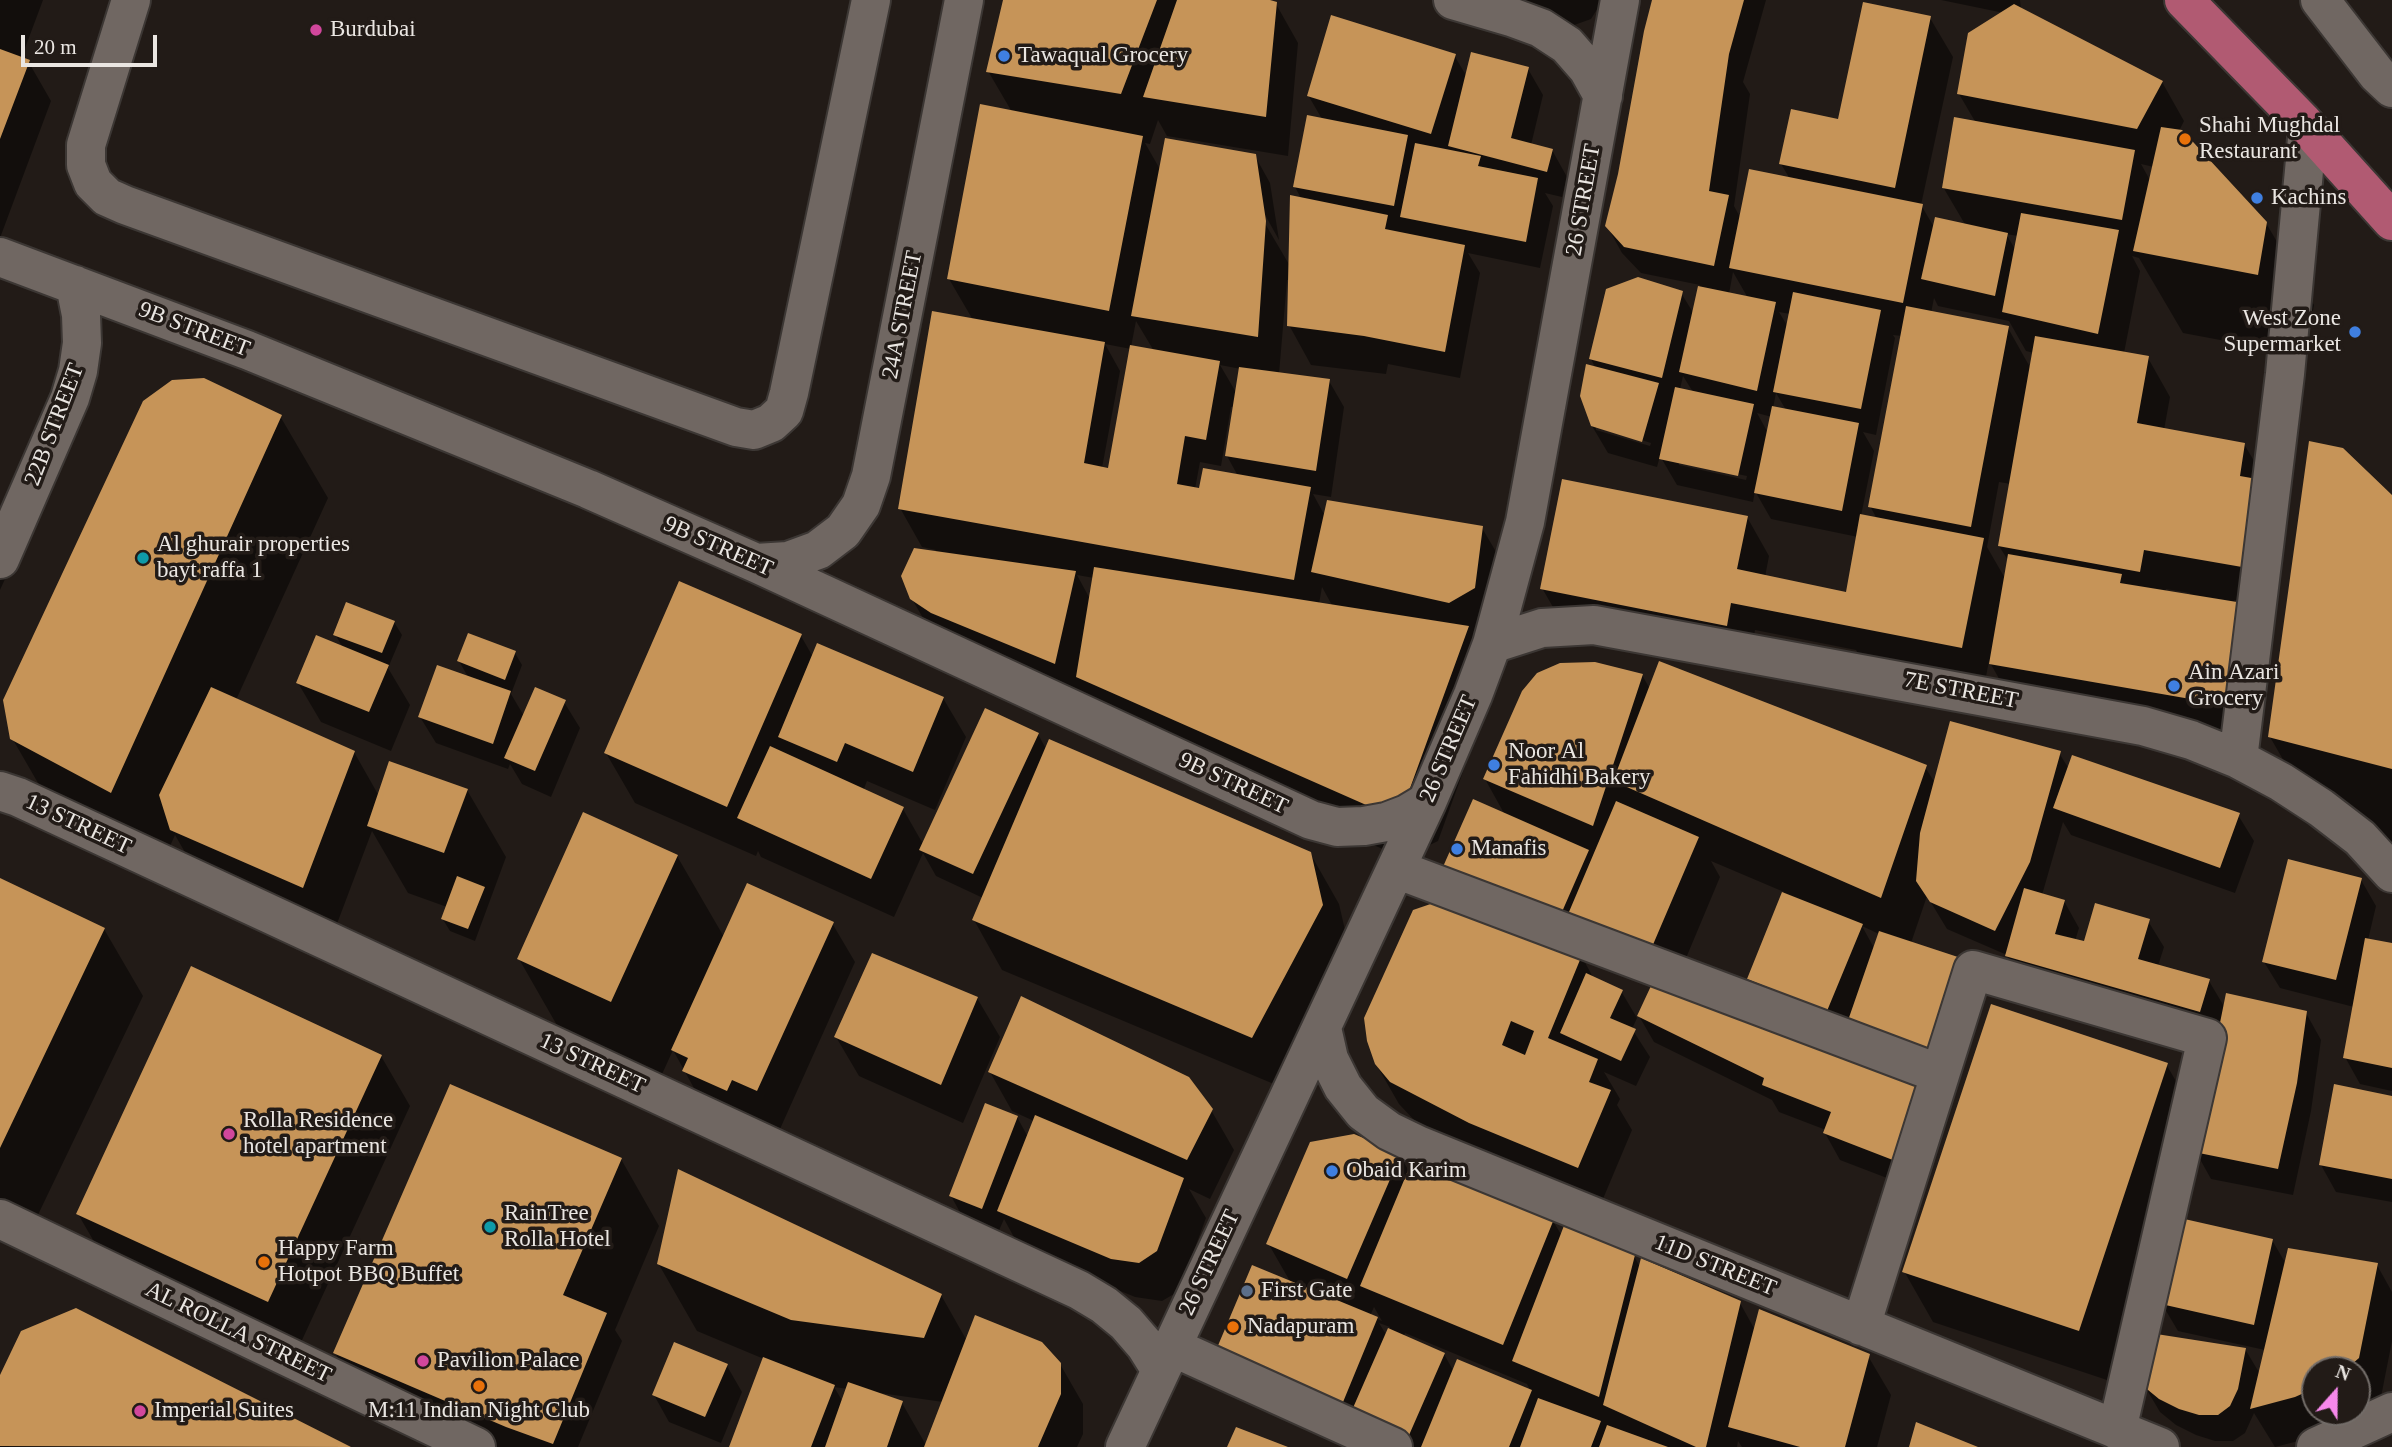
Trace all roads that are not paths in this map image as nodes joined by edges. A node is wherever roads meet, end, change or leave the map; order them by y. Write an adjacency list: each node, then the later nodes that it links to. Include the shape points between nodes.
1 (131, 0): 2 (street, via 86,145 93,183 107,197 754,430 784,411 789,393)
2 (871, 0)
3 (964, 0): 15 (street, 24A STREET, via 874,463 861,505 843,531 818,550 788,561)
4 (1452, 0): 9 (street, via 1541,28 1567,45)
5 (1620, 0): 9 (street, 26 STREET)
6 (2184, 0): 10 (main road)
7 (2320, 0): 8 (street)
8 (2387, 86)
9 (1603, 96): 16 (street, 26 STREET, via 1525,522)
10 (2308, 128): 11 (main road); 17 (street, via 2285,374)
11 (2392, 221)
12 (0, 257): 13 (street, 9B STREET)
13 (75, 285): 14 (street, 22B STREET, via 82,343 78,371); 15 (street, 9B STREET, via 418,418)
14 (0, 559)
15 (756, 563): 19 (street, 9B STREET, via 1311,820 1337,827 1364,827)
16 (1492, 644): 17 (street, 7E STREET, via 1542,628 1619,628 2143,726); 19 (street, 26 STREET)
17 (2238, 759): 21 (street, 7E STREET, via 2321,808 2360,838)
18 (0, 791): 26 (street, 13 STREET, via 1079,1290 1104,1305 1144,1345)
19 (1427, 802): 20 (street, 26 STREET)
20 (1396, 869): 22 (street, 26 STREET); 23 (street)
21 (2392, 873)
22 (1322, 1028): 25 (street, 11D STREET, via 1329,1059 1343,1087 1363,1112 1389,1131); 26 (street, 26 STREET)
23 (1940, 1074): 25 (street); 28 (street, via 1973,970 2207,1038)
24 (3, 1229): 29 (street, AL ROLLA STREET)
25 (1861, 1326): 28 (street, 11D STREET)
26 (1165, 1358): 30 (street, 26 STREET); 31 (street)
27 (2392, 1412): 33 (street)
28 (2118, 1430): 32 (street, 11D STREET)
29 (476, 1447)
30 (1125, 1447)
31 (1393, 1447)
32 (2160, 1447)
33 (2316, 1447)

